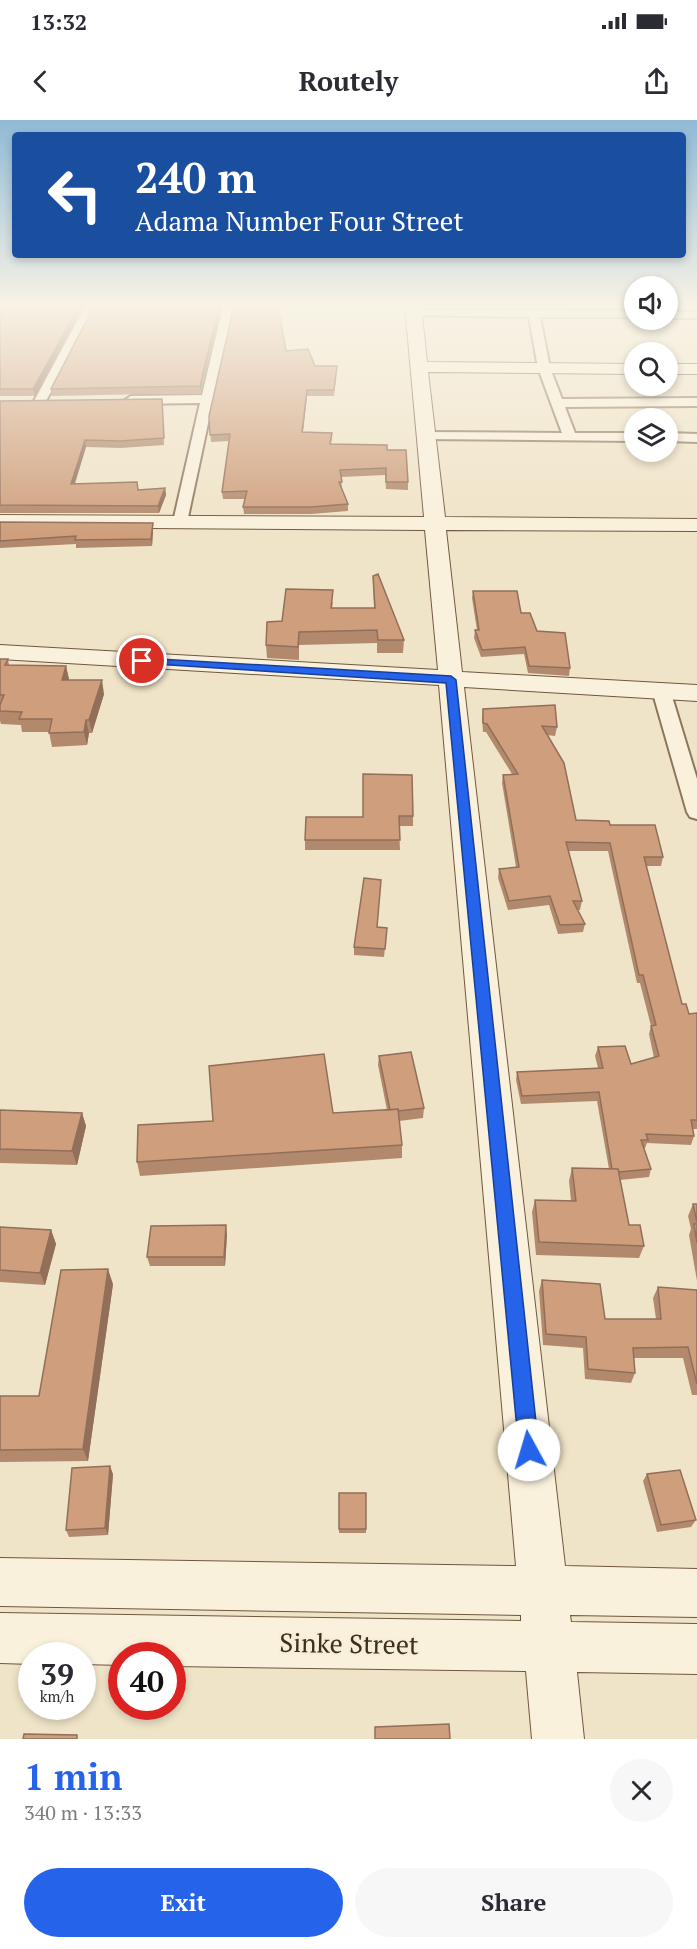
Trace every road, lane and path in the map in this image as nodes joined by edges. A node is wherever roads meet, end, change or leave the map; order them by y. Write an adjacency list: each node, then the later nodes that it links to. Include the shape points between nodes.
1 (50, 382): 7 (street)
2 (211, 382): 5 (street)
3 (420, 382): 10 (street)
4 (549, 382): 9 (street)
5 (207, 399): 6 (street); 16 (street)
6 (124, 400)
7 (40, 401)
8 (697, 402): 9 (street)
9 (557, 403): 11 (street)
10 (426, 436): 11 (street); 17 (street)
11 (570, 437): 12 (street)
12 (624, 437)
13 (678, 437): 14 (street)
14 (697, 438)
15 (0, 521): 16 (street)
16 (180, 522): 17 (street)
17 (435, 524): 18 (street); 20 (street)
18 (697, 525)
19 (0, 652): 20 (street)
20 (451, 680): 21 (street); 25 (street)
21 (661, 690): 22 (street); 23 (street)
22 (697, 693)
23 (697, 812)
24 (0, 1582): 25 (street)
25 (543, 1590): 26 (street); 28 (street)
26 (697, 1593)
27 (0, 1638): 28 (street, Sinke Street)
28 (548, 1646): 29 (street, Sinke Street); 30 (street)
29 (697, 1649)
30 (558, 1739)

